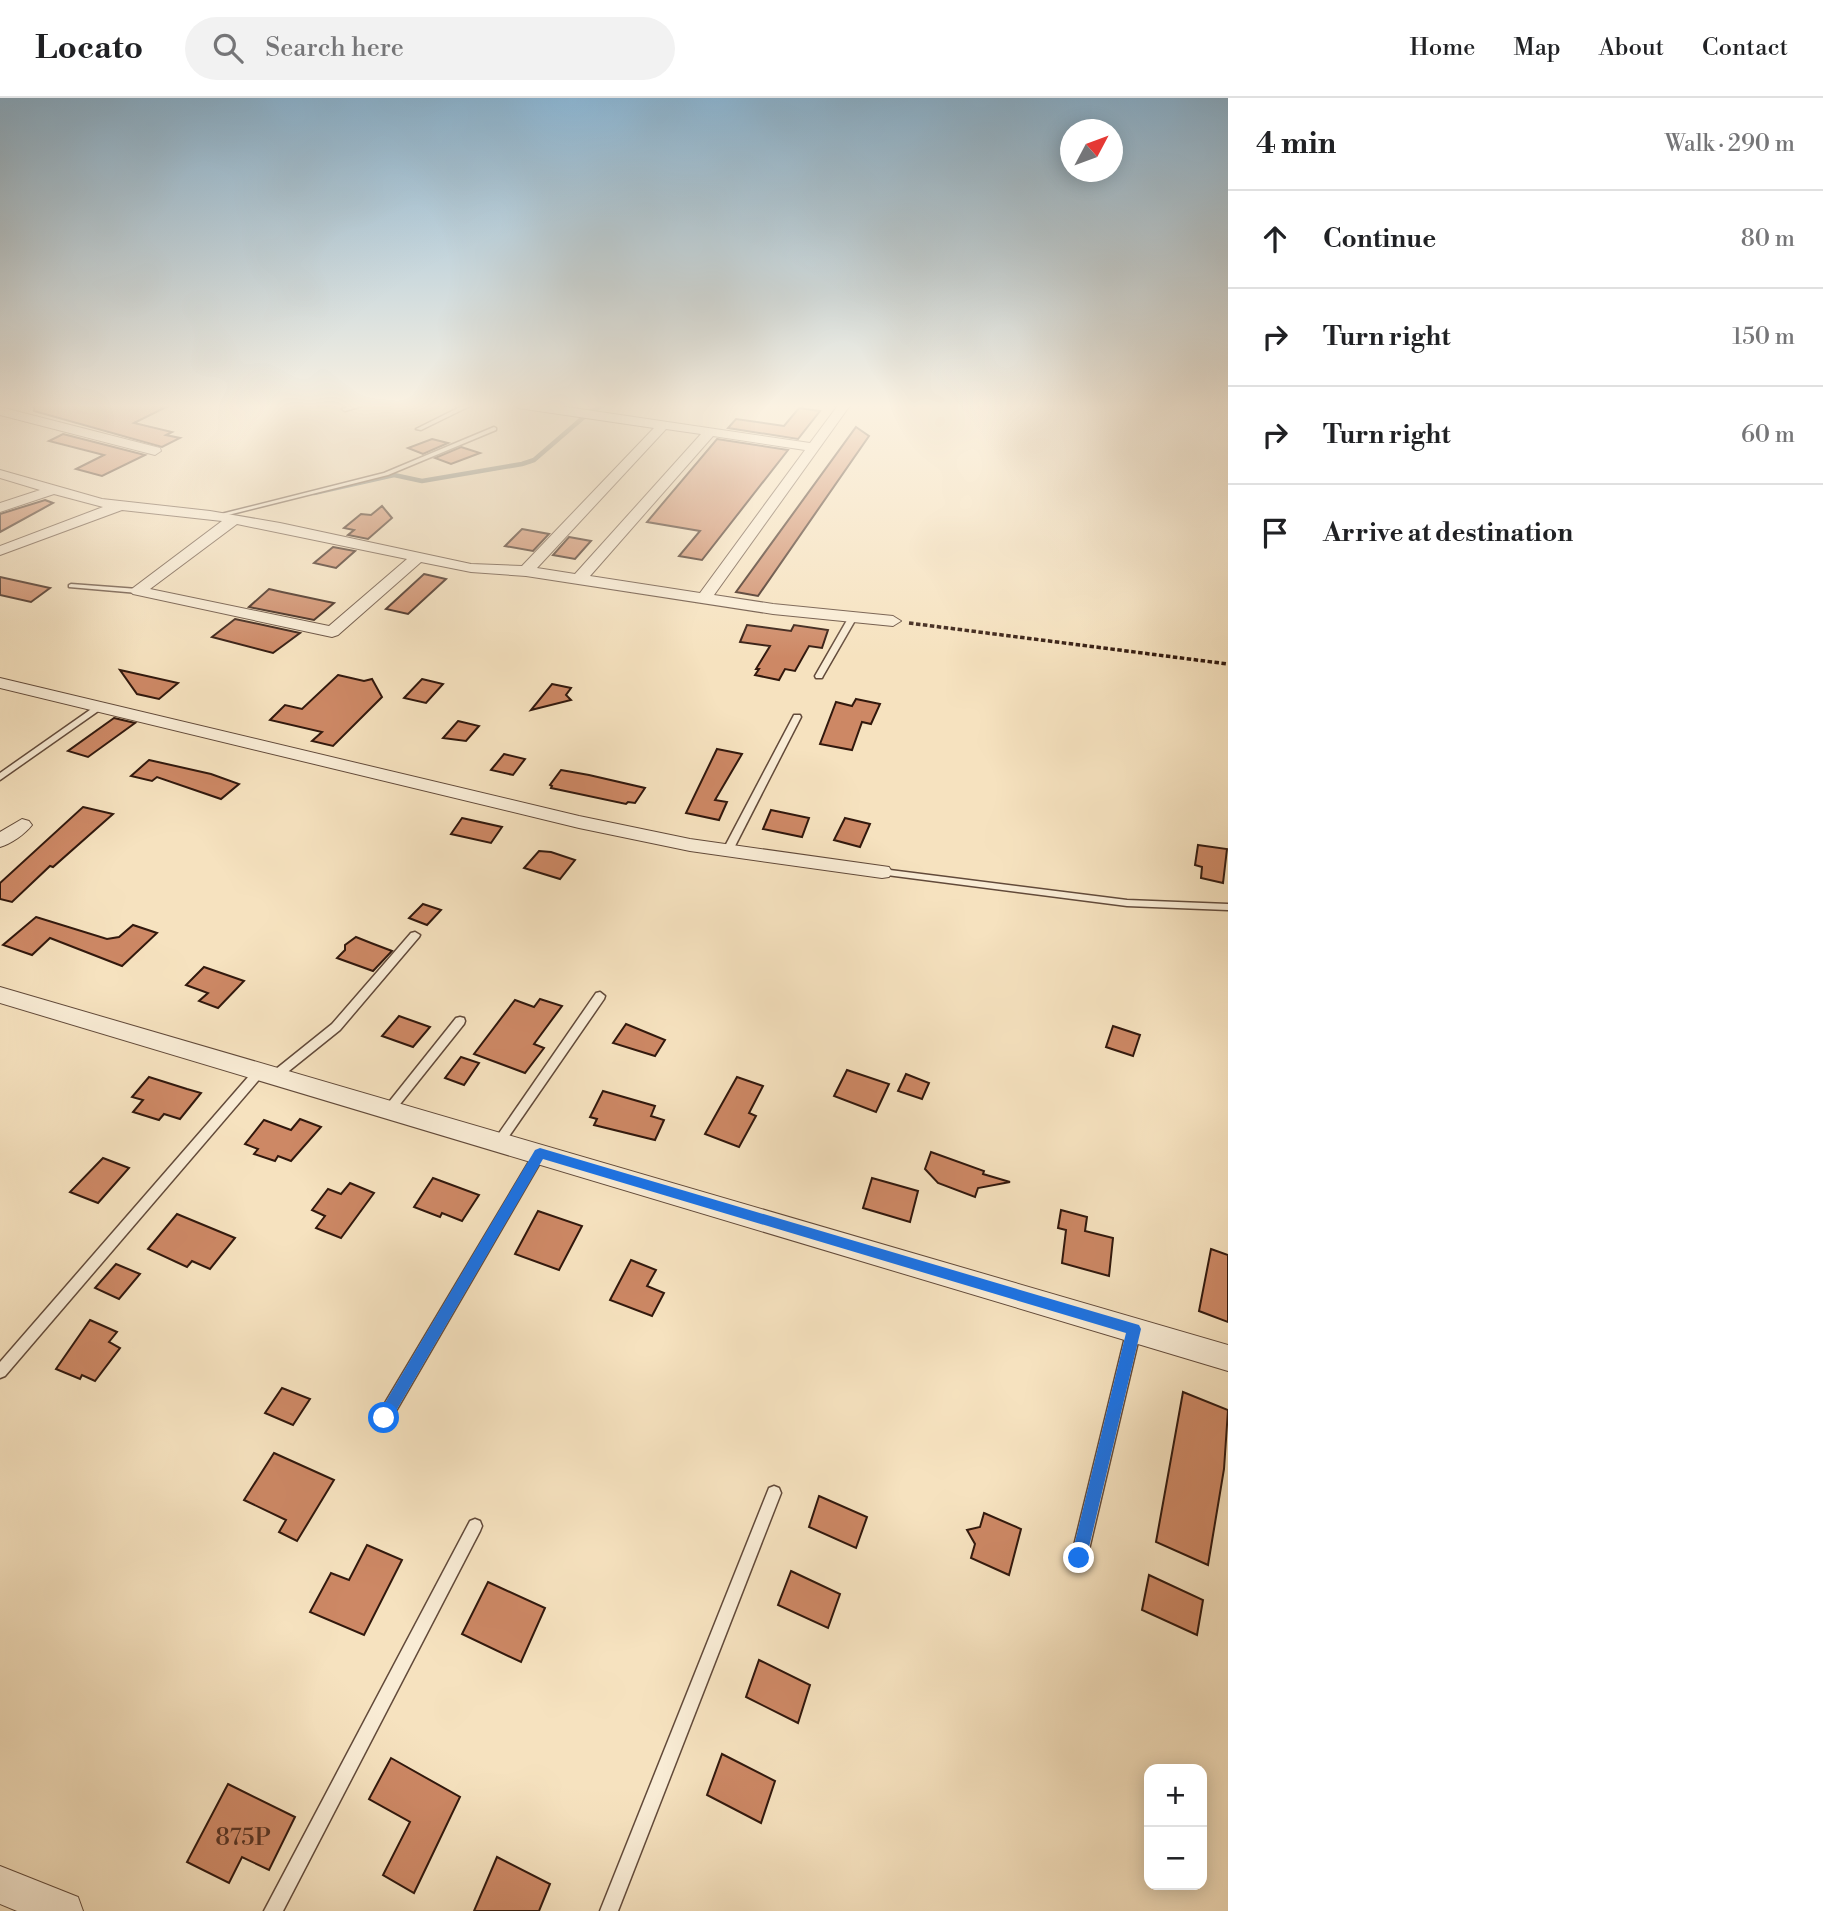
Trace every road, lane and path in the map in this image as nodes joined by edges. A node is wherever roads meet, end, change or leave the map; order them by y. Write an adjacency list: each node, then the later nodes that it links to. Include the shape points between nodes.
1 (55, 489): 6 (street); 7 (street)
2 (327, 489): 8 (lane)
3 (603, 489): 12 (street)
4 (660, 489): 13 (street)
5 (783, 489): 16 (street)
6 (119, 506): 8 (street); 10 (street)
7 (0, 508)
8 (216, 516): 9 (street)
9 (234, 519): 11 (street); 15 (street)
10 (0, 551)
11 (419, 556): 12 (street, via 471,568); 15 (street, via 332,632)
12 (526, 571): 13 (street)
13 (579, 579): 16 (street)
14 (71, 586): 15 (lane)
15 (138, 591)
16 (705, 598): 17 (street)
17 (853, 617): 18 (street); 20 (lane)
18 (892, 621): 19 (path)
19 (1228, 664)
20 (819, 676)
21 (0, 683): 22 (street)
22 (100, 707): 24 (lane); 27 (street, via 579,822)
23 (797, 717): 27 (lane)
24 (0, 777)
25 (22, 825): 26 (street)
26 (0, 841)
27 (728, 850): 28 (street)
28 (882, 872): 29 (lane, via 1127,903)
29 (1228, 907)
30 (415, 935): 34 (lane, via 337,1027)
31 (0, 995): 34 (street)
32 (600, 996): 36 (lane)
33 (460, 1021): 35 (lane)
34 (267, 1074): 35 (street); 40 (lane)
35 (390, 1110): 36 (street)
36 (499, 1142): 37 (street)
37 (540, 1153): 38 (street); 41 (lane)
38 (1134, 1329): 39 (street); 44 (lane)
39 (1228, 1357)
40 (0, 1372)
41 (384, 1418)
42 (774, 1493): 48 (lane)
43 (475, 1526): 47 (lane)
44 (1079, 1558)
45 (0, 1885): 46 (street)
46 (64, 1911)
47 (274, 1911)
48 (609, 1911)

